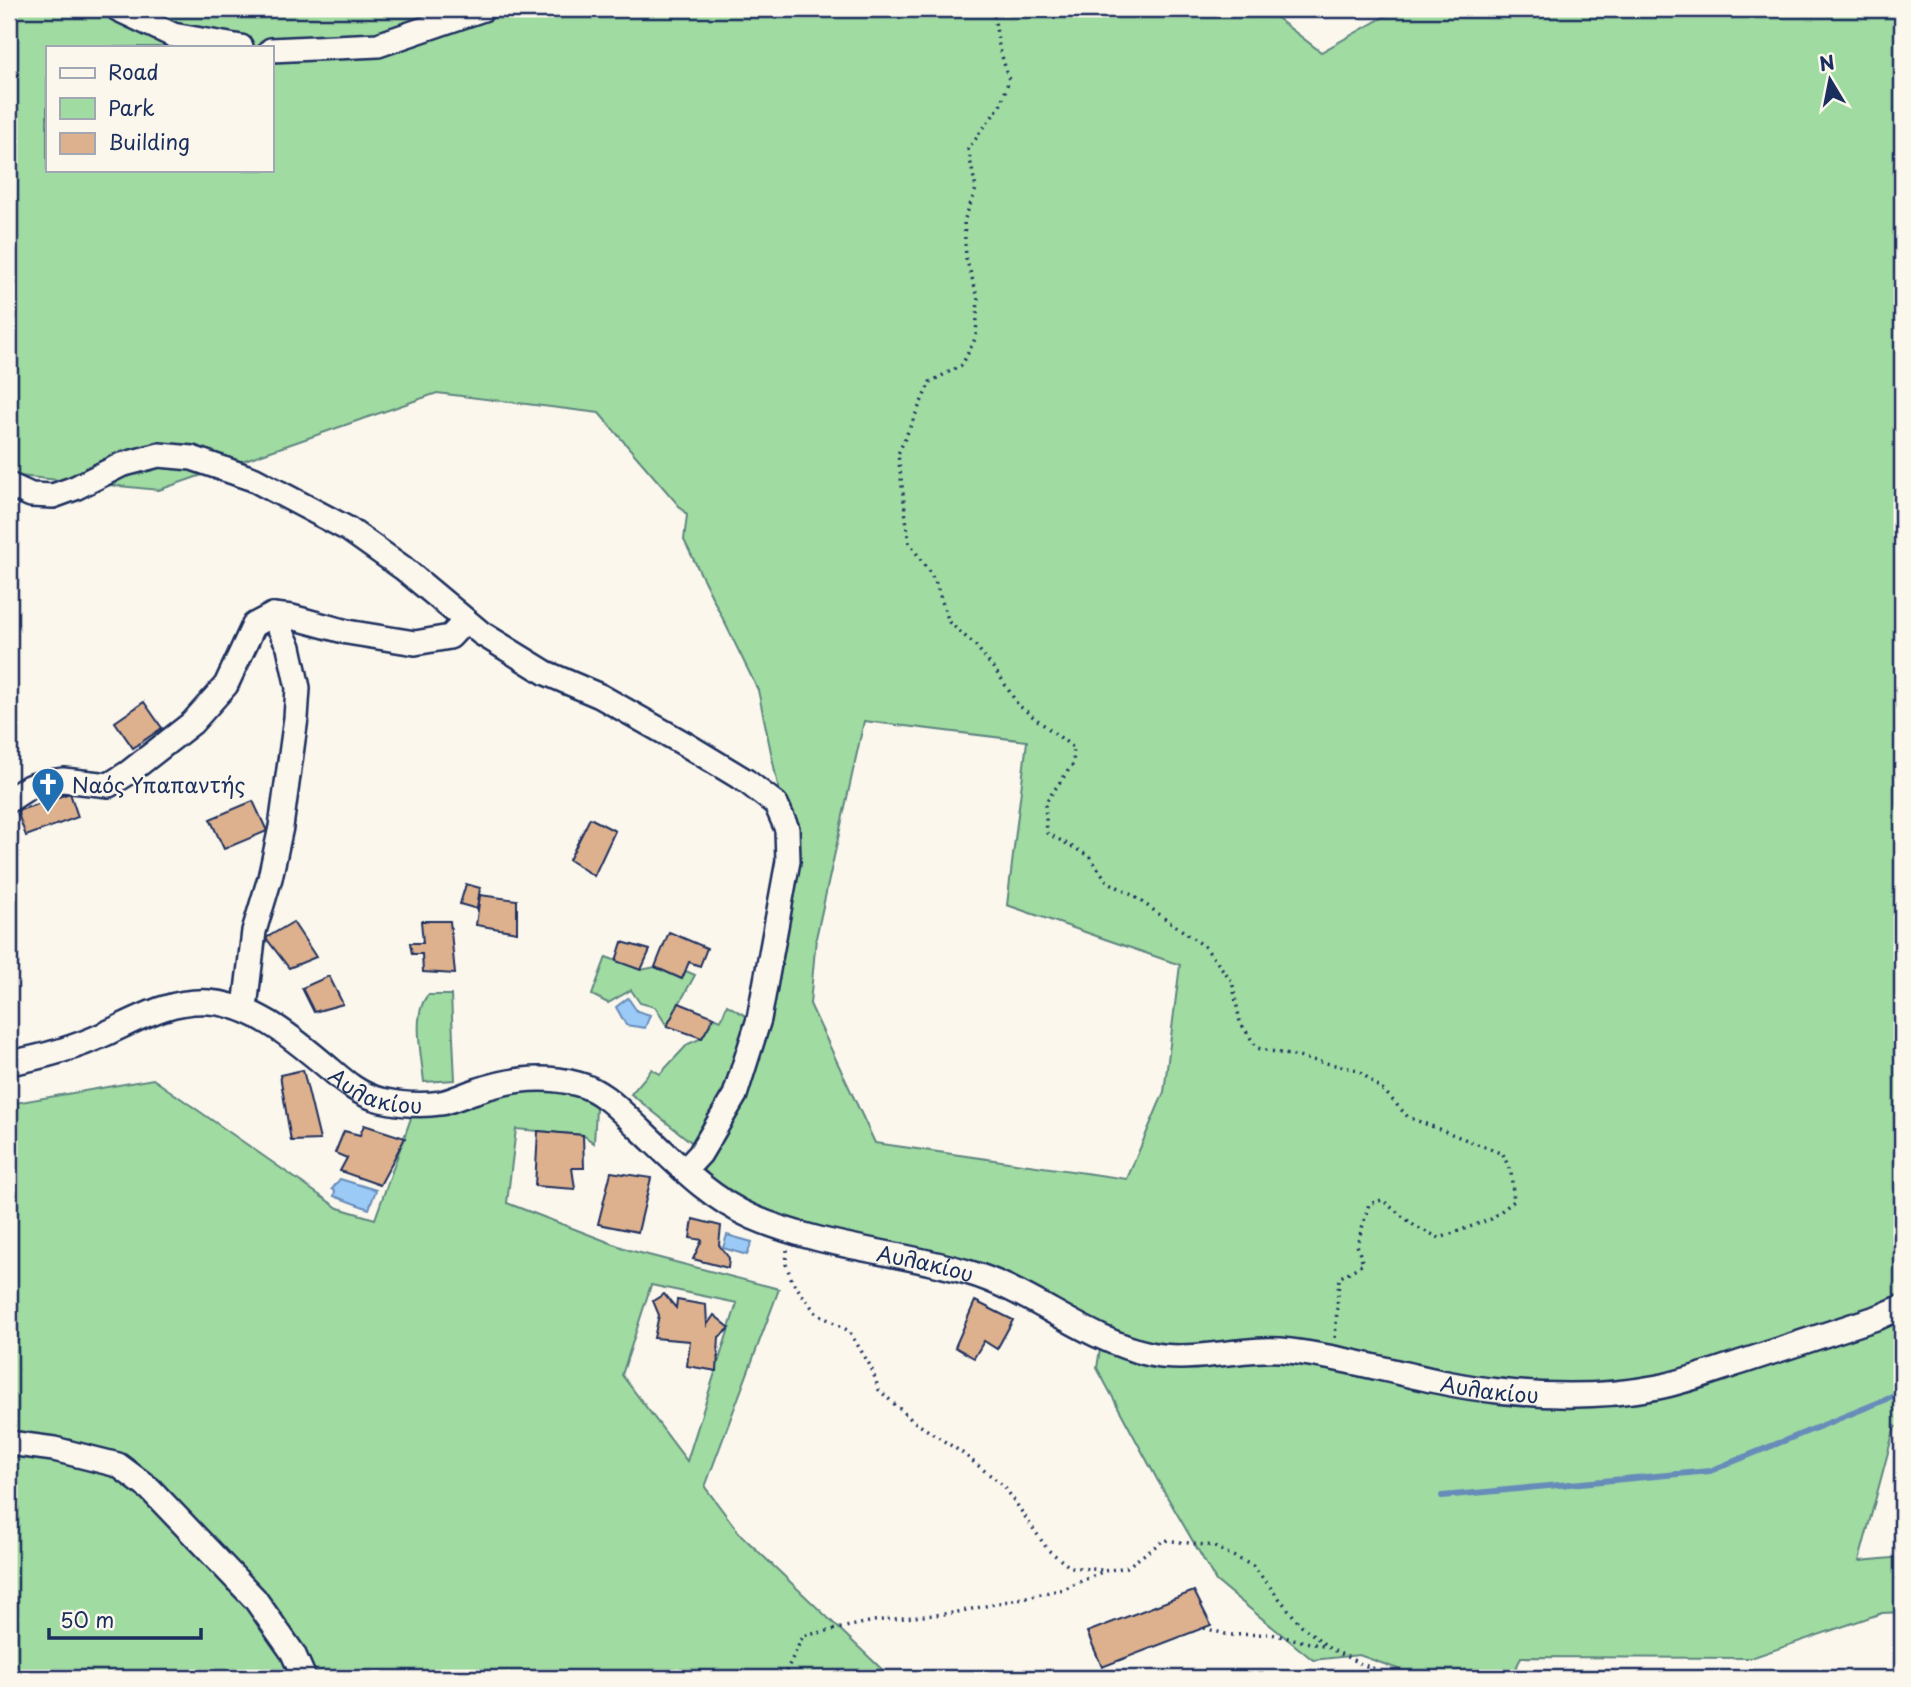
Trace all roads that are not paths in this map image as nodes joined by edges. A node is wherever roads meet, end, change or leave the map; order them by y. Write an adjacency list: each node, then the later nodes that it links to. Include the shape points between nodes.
1 (118, 9): 3 (street, via 173,35)
2 (483, 9): 4 (street, via 378,45)
3 (235, 46)
4 (273, 50)
5 (9, 485): 7 (street, via 31,495 53,496 121,465 159,455 192,458 253,479 348,529)
6 (273, 615): 7 (street, via 415,643 450,637); 8 (street, via 254,625 226,685 192,723 109,785 64,780 43,783); 9 (street, via 289,647 298,688 296,718 281,827 254,931)
7 (465, 621): 11 (street, via 546,673 600,696 746,781 776,804 787,829 788,861 759,1019 736,1095)
8 (9, 800)
9 (245, 1008): 10 (street, Αυλακίου, via 215,1002 157,1008 71,1047); 11 (street, Αυλακίου, via 350,1086 383,1101 437,1104 526,1079 582,1084 612,1102)
10 (9, 1063)
11 (685, 1170): 12 (street, Αυλακίου, via 734,1208 789,1230 990,1279 1103,1336 1152,1355 1182,1357 1267,1348 1490,1390 1554,1395 1628,1391 1696,1377)
12 (1902, 1307)
13 (9, 1443): 14 (street, via 118,1465 149,1489 254,1599 293,1653)
14 (304, 1678)

